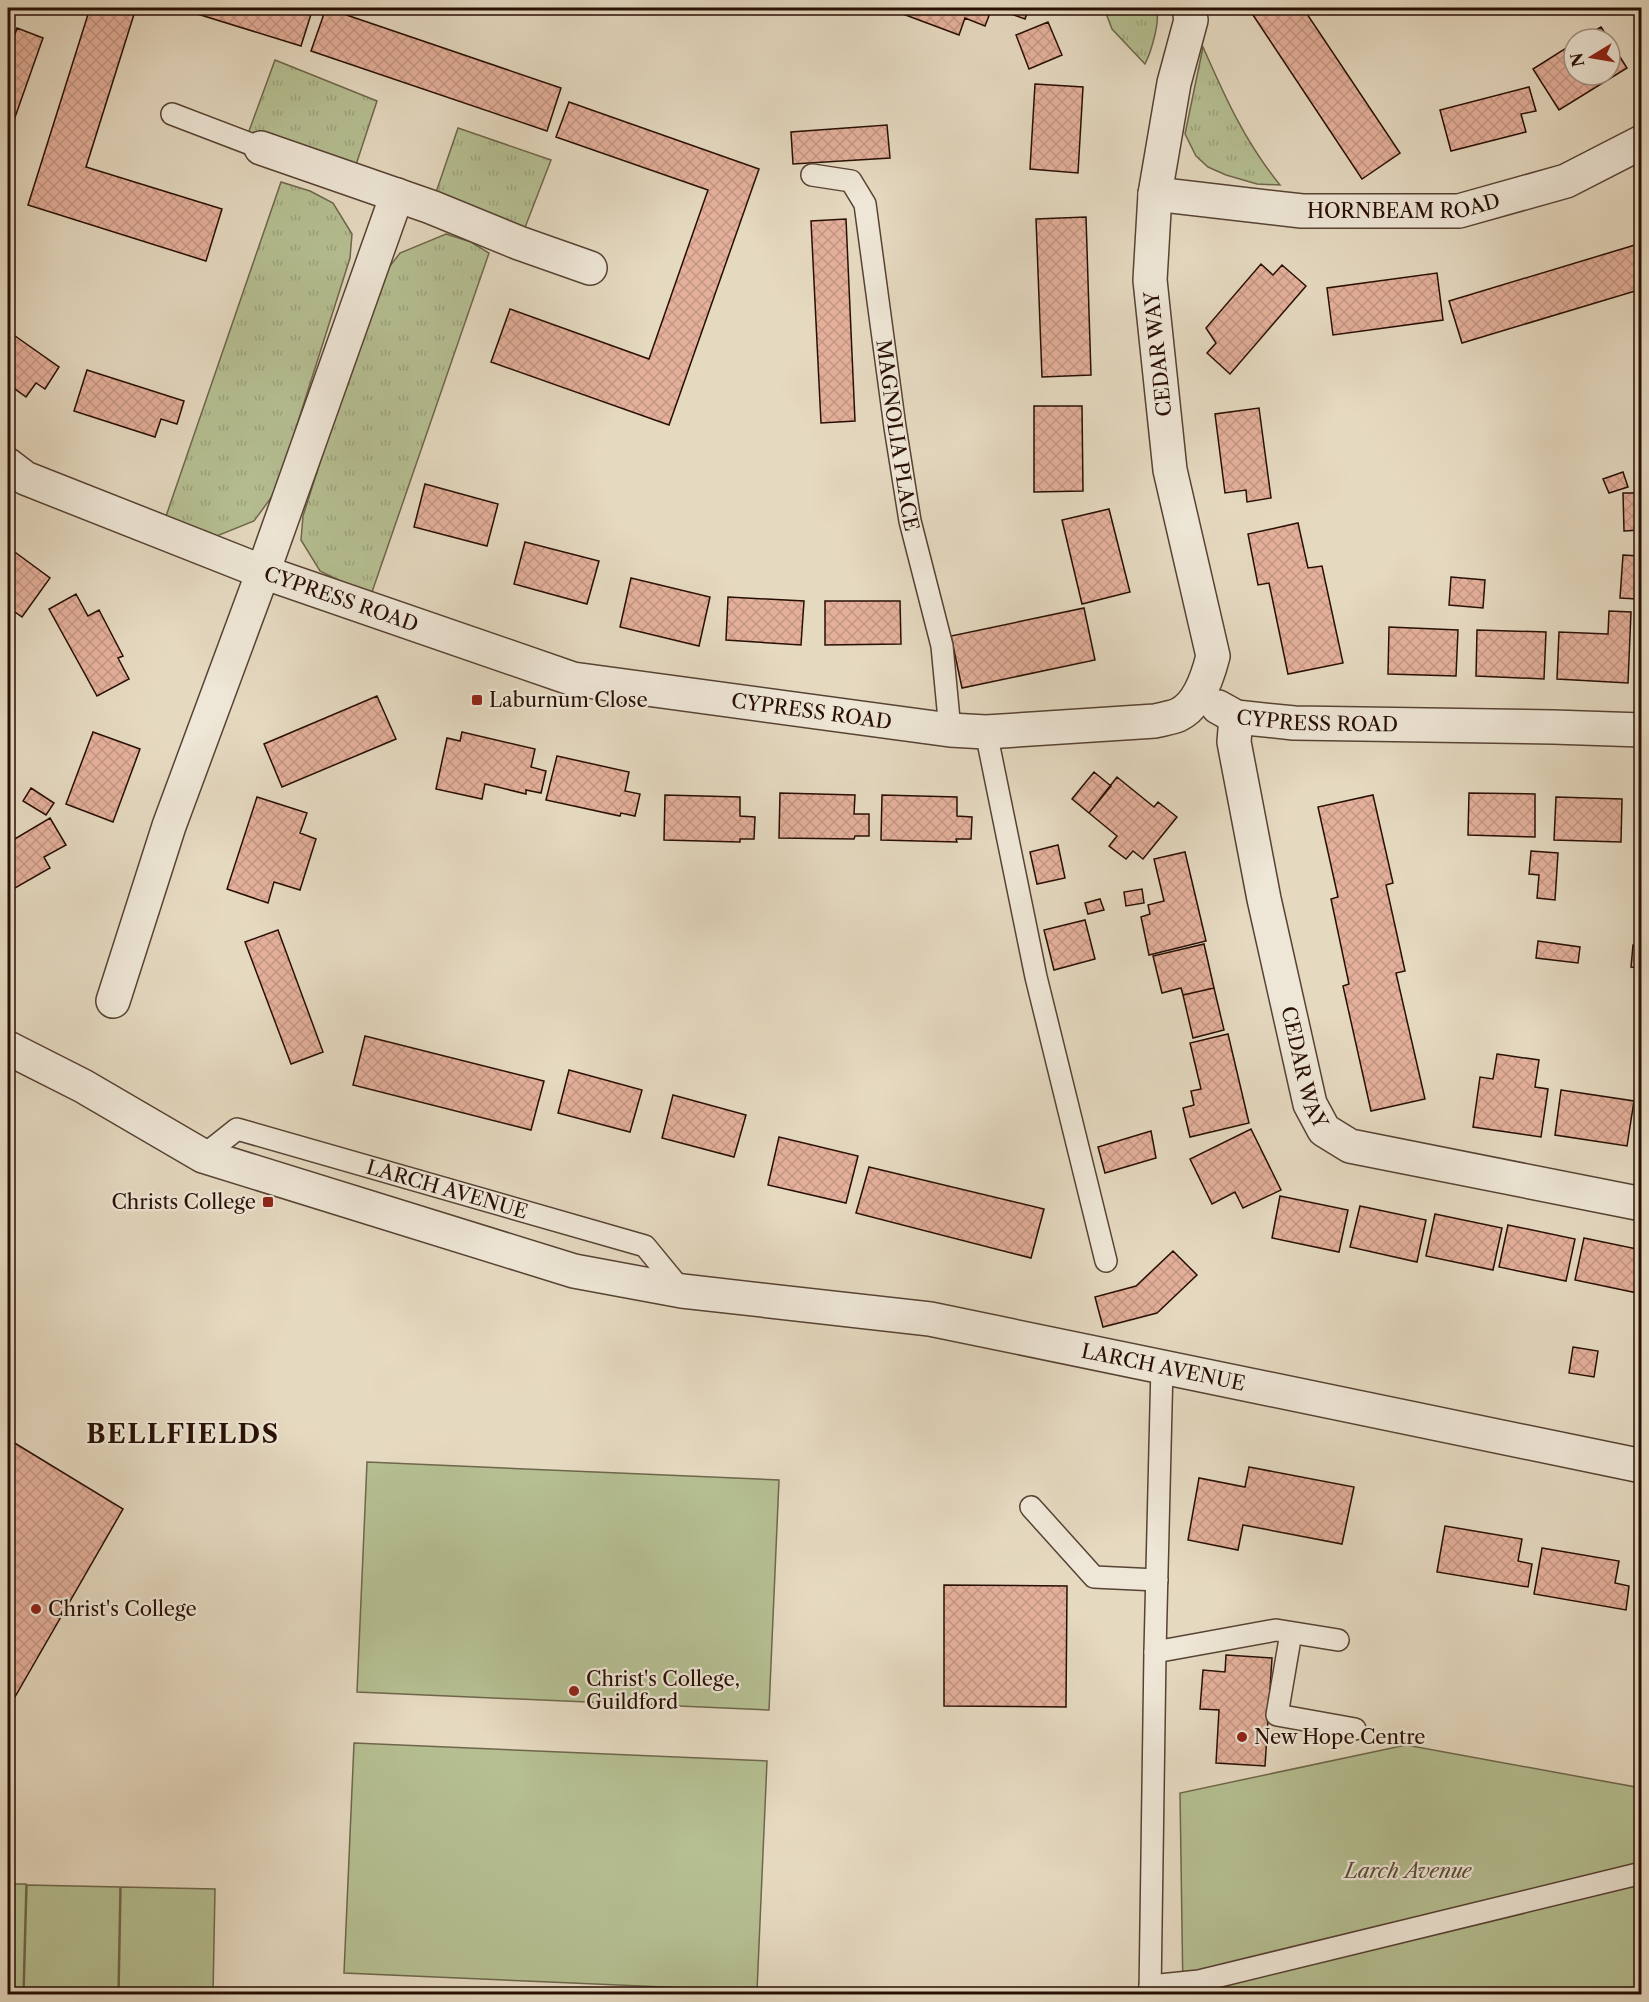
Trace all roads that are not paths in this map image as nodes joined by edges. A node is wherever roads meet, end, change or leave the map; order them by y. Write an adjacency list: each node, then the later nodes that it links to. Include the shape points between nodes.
1 (1189, 8): 6 (street, CEDAR WAY, via 1191,20 1174,83)
2 (172, 114): 4 (lane)
3 (1641, 141): 6 (street, HORNBEAM ROAD, via 1566,181 1459,211 1302,211)
4 (261, 148): 7 (street)
5 (812, 175): 13 (lane, MAGNOLIA PLACE, via 851,181 865,204 908,509 942,646)
6 (1155, 194): 11 (street, CEDAR WAY, via 1150,280 1170,470 1213,656)
7 (397, 195): 8 (street); 10 (street)
8 (590, 268)
9 (8, 465): 10 (street, CYPRESS ROAD, via 25,478)
10 (262, 572): 13 (street, CYPRESS ROAD, via 573,679); 16 (street, via 169,826)
11 (1197, 697): 12 (street, CYPRESS ROAD); 15 (street, CYPRESS ROAD, via 1179,715 1155,721)
12 (1236, 717): 14 (street, CYPRESS ROAD, via 1294,723); 19 (street, CEDAR WAY, via 1234,742 1264,899 1310,1104 1324,1130 1350,1146)
13 (950, 730): 15 (street, CYPRESS ROAD)
14 (1641, 730)
15 (986, 732): 20 (lane, via 1036,977)
16 (113, 1000)
17 (8, 1048): 18 (street, LARCH AVENUE, via 83,1086)
18 (203, 1156): 21 (street, LARCH AVENUE, via 574,1271); 21 (lane, LARCH AVENUE, via 237,1129 249,1132 645,1246)
19 (1641, 1204)
20 (1106, 1261)
21 (682, 1291): 22 (street, LARCH AVENUE, via 930,1319)
22 (1162, 1366): 23 (street, LARCH AVENUE); 25 (lane)
23 (1641, 1466)
24 (1031, 1507): 25 (lane, via 1094,1577)
25 (1157, 1581): 28 (lane)
26 (1291, 1633): 27 (lane); 28 (lane, via 1276,1630); 29 (lane, via 1277,1715)
27 (1338, 1640)
28 (1155, 1652): 31 (lane)
29 (1355, 1729)
30 (1641, 1873): 31 (lane)
31 (1150, 1990)

